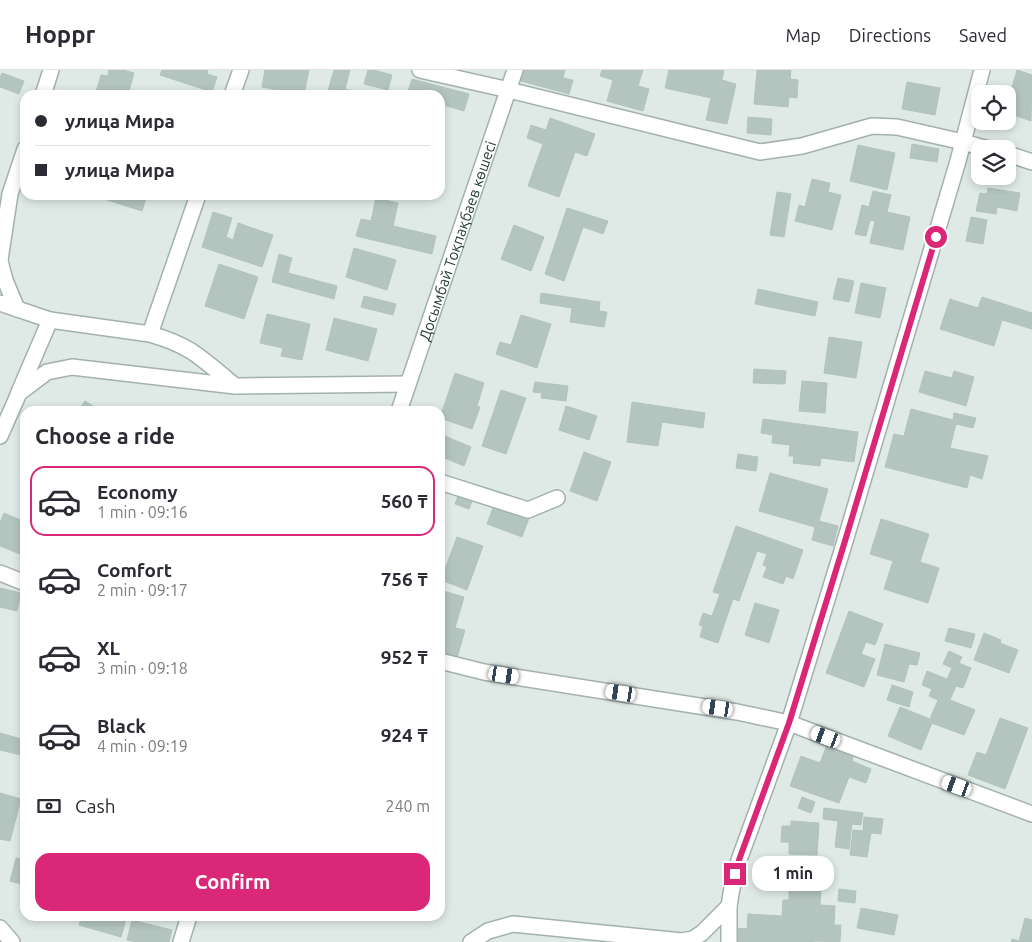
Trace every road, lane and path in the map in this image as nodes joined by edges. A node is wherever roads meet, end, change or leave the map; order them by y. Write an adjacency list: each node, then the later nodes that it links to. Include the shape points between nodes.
1 (51, 70): 6 (street)
2 (241, 70): 7 (street)
3 (420, 70): 8 (street)
4 (515, 70): 8 (street, Досымбай Тоқпақбаев көшесі)
5 (982, 70): 9 (street)
6 (44, 90)
7 (234, 90)
8 (509, 90): 9 (street, via 760,152 802,146 872,126 897,127); 20 (street, Досымбай Тоқпақбаев көшесі)
9 (963, 142): 10 (street); 30 (street)
10 (971, 144)
11 (1016, 157): 12 (street)
12 (1032, 162)
13 (20, 163): 15 (street, via 10,194)
14 (196, 200): 19 (street)
15 (0, 260): 17 (street)
16 (0, 303): 17 (street)
17 (17, 309): 18 (street)
18 (50, 320): 19 (street); 22 (street)
19 (150, 334): 21 (street, via 191,351)
20 (408, 384): 21 (street); 23 (street, Досымбай Тоқпақбаев көшесі)
21 (235, 386): 22 (street, via 72,367 47,372)
22 (19, 393): 24 (street)
23 (401, 406)
24 (0, 436)
25 (445, 484): 26 (street, via 528,510)
26 (557, 498)
27 (0, 573): 28 (street)
28 (20, 581)
29 (445, 661): 30 (street, via 484,672)
30 (789, 723): 31 (street); 32 (street, via 739,860)
31 (1032, 814)
32 (729, 906): 35 (street); 39 (street)
33 (187, 921): 37 (street)
34 (0, 928): 36 (street)
35 (703, 938): 38 (street, via 682,941 513,924 488,931)
36 (12, 942)
37 (181, 942)
38 (471, 942)
39 (729, 942)

